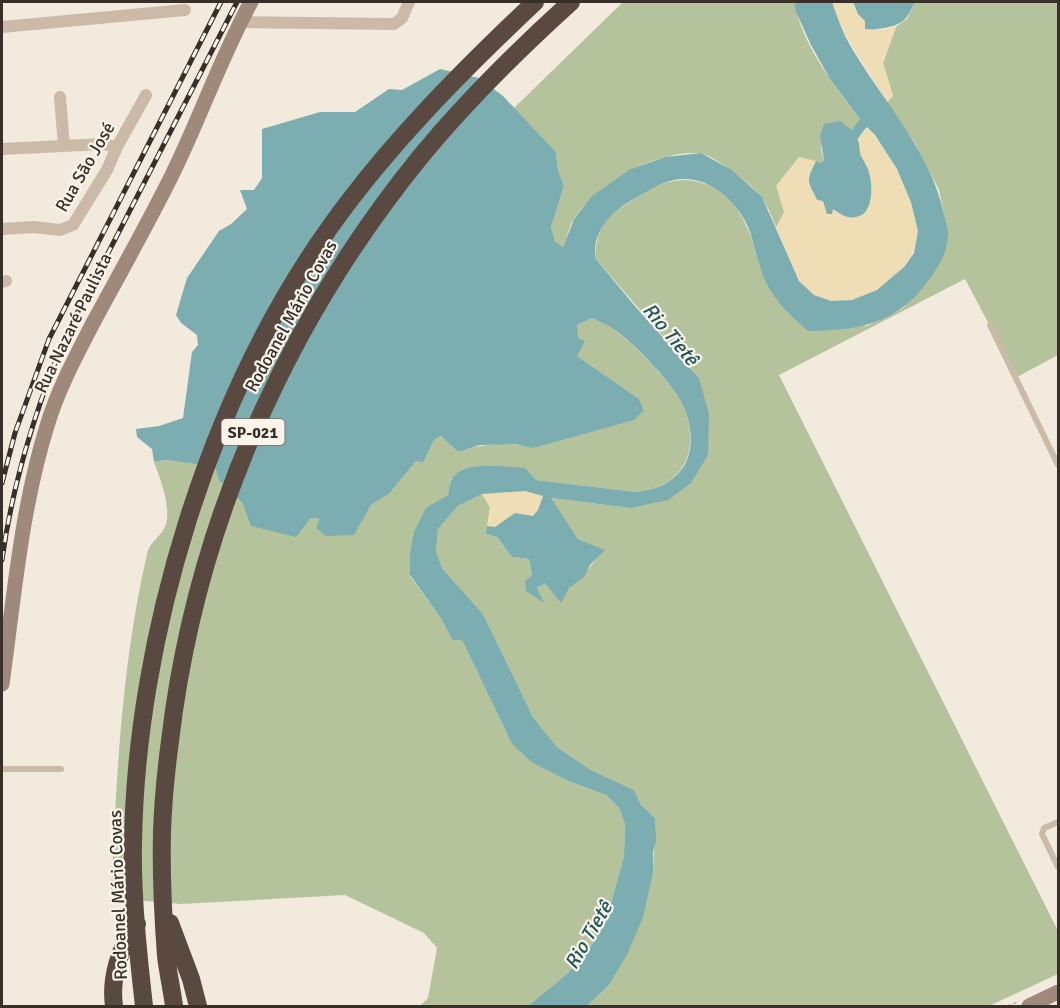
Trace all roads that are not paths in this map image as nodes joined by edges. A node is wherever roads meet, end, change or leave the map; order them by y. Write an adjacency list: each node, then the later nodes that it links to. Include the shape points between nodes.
1 (251, 2): 6 (main road, Rua Nazaré Paulista)
2 (409, 2): 6 (street, via 402,18 394,24)
3 (535, 2): 22 (highway, Rodoanel Mário Covas / SP-021, via 397,142 329,228 270,326 219,432 180,544 151,673 136,783)
4 (571, 2): 21 (highway, Rodoanel Mário Covas / SP-021, via 491,77 414,165 345,260 267,400 210,546 177,684 164,788)
5 (184, 10): 7 (street)
6 (240, 22): 16 (main road, Rua Nazaré Paulista, via 171,178 56,400 25,520)
7 (2, 27)
8 (146, 95): 11 (street, Rua São José)
9 (60, 97): 10 (street)
10 (64, 146): 11 (street); 12 (street)
11 (117, 147): 13 (street, Rua São José, via 107,170 70,227)
12 (2, 148)
13 (2, 229)
14 (990, 325): 15 (lane)
15 (1059, 465)
16 (2, 684)
17 (2, 769): 18 (lane)
18 (61, 769)
19 (1059, 822): 20 (lane, via 1044,828 1042,834)
20 (1059, 867)
21 (164, 912): 26 (highway, Rodoanel Mário Covas / SP-021); 27 (highway)
22 (136, 924): 24 (highway, via 123,948 114,985); 25 (highway, Rodoanel Mário Covas / SP-021)
23 (1059, 992): 28 (main road)
24 (114, 1006)
25 (144, 1006)
26 (174, 1006)
27 (198, 1006)
28 (1029, 1006)

